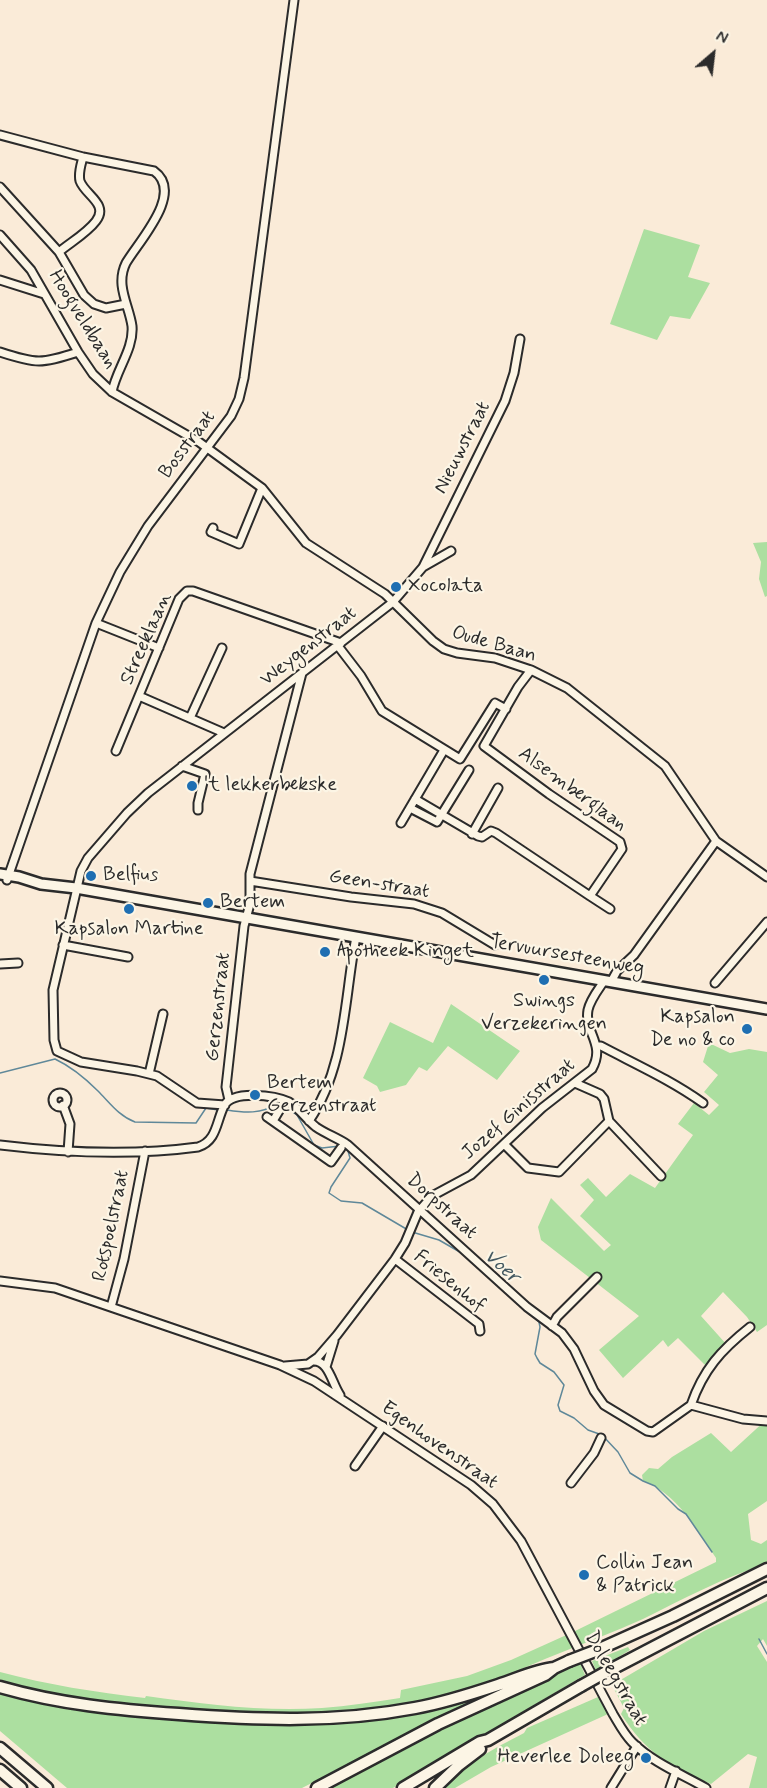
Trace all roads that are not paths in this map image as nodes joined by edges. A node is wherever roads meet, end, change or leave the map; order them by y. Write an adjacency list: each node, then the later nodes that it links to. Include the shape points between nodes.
1 (294, 0): 16 (street, Bosstraat, via 244,378 231,416)
2 (0, 135): 3 (street)
3 (83, 157): 6 (street, via 81,183 100,206 100,214); 9 (street, via 154,171 165,183 156,218 122,274)
4 (0, 187): 6 (street)
5 (0, 235): 8 (street, Hoogveldbaan, via 31,270)
6 (59, 252): 9 (street, via 84,295 94,304 106,308)
7 (0, 280): 8 (street)
8 (44, 294): 12 (street, Hoogveldbaan)
9 (126, 304): 13 (street, via 131,341)
10 (520, 339): 20 (street, Nieuwstraat, via 505,401)
11 (0, 352): 12 (street, via 43,362)
12 (78, 352): 14 (street, Hoogveldbaan)
13 (114, 378): 14 (street); 15 (street)
14 (105, 386): 15 (street, Hoogveldbaan)
15 (112, 392): 16 (street, Hoogveldbaan)
16 (207, 447): 17 (street, Oude Baan); 22 (street, Bosstraat, via 148,526)
17 (262, 488): 18 (street, via 239,544 212,532); 21 (street, Oude Baan, via 306,543)
18 (213, 528)
19 (451, 551): 20 (street, Weygenstraat)
20 (423, 567): 21 (street, Weygenstraat)
21 (393, 602): 23 (street, Weygenstraat); 26 (street, Oude Baan, via 444,649 495,658)
22 (96, 623): 24 (street); 46 (street, Bosstraat)
23 (340, 644): 24 (street, Streeklaan, via 193,591 179,599); 27 (street, Weygenstraat); 34 (street, via 382,711)
24 (159, 648): 28 (street, Streeklaan)
25 (222, 648): 30 (street)
26 (531, 670): 29 (street); 45 (street, Oude Baan, via 567,688 666,766)
27 (303, 673): 31 (street, Weygenstraat); 48 (street, Gerzenstraat)
28 (139, 696): 30 (street); 35 (street, Streeklaan)
29 (506, 709): 32 (street, via 495,703); 33 (street)
30 (190, 718): 31 (street)
31 (224, 732): 36 (street, Weygenstraat)
32 (472, 739): 33 (street, Alsemberglaan); 34 (street, via 460,759)
33 (484, 746): 50 (street, Alsemberglaan, via 620,842 622,849)
34 (444, 750): 39 (street)
35 (116, 751)
36 (182, 766): 41 (street, via 206,774); 49 (street, Weygenstraat, via 148,793 104,840 85,862)
37 (469, 770): 42 (street)
38 (498, 788): 44 (street)
39 (415, 799): 40 (street); 42 (street)
40 (410, 808): 42 (street, via 434,822); 43 (street)
41 (198, 810)
42 (442, 816): 44 (street)
43 (401, 823)
44 (472, 834): 50 (street, via 480,837 491,831 496,833)
45 (716, 841): 47 (street, Oude Baan); 60 (street, via 634,955)
46 (4, 877): 49 (main road, Tervuursesteenweg)
47 (767, 877)
48 (250, 881): 52 (street, Gerzenstraat); 56 (street, Geen-straat, via 414,904 442,913)
49 (76, 888): 52 (main road, Tervuursesteenweg); 55 (street, Weygenstraat)
50 (590, 896): 51 (street)
51 (610, 909)
52 (247, 918): 54 (main road, Tervuursesteenweg); 67 (street, Gerzenstraat)
53 (767, 921): 61 (street)
54 (356, 937): 60 (main road, Tervuursesteenweg); 71 (street, via 336,1063)
55 (63, 945): 57 (street); 65 (street, Weygenstraat, via 53,990 57,1051 81,1062)
56 (495, 945)
57 (128, 957)
58 (18, 963): 59 (street)
59 (0, 964)
60 (607, 981): 62 (main road, Tervuursesteenweg); 64 (street, via 587,1012)
61 (715, 983)
62 (767, 1010)
63 (163, 1014): 65 (street)
64 (597, 1046): 66 (street, Jozef Ginisstraat, via 592,1069); 68 (street)
65 (149, 1074): 67 (street, via 197,1103)
66 (575, 1083): 72 (street, via 600,1094); 74 (street, Jozef Ginisstraat)
67 (227, 1102): 69 (street, via 243,1095); 76 (street, via 207,1143)
68 (703, 1103)
69 (283, 1104): 71 (street, Dorpstraat, via 296,1107); 75 (street, via 270,1119 331,1162)
70 (63, 1105): 77 (street, via 70,1124)
71 (309, 1121): 79 (street, Dorpstraat, via 348,1145)
72 (609, 1121): 74 (street, via 559,1172 528,1168); 78 (street)
73 (0, 1144): 77 (street)
74 (504, 1144): 79 (street, Jozef Ginisstraat, via 471,1174 436,1193)
75 (341, 1148)
76 (145, 1151): 77 (street); 83 (street, Rotspoelstraat)
77 (68, 1152)
78 (661, 1176)
79 (420, 1209): 80 (street); 84 (street, Dorpstraat)
80 (395, 1259): 86 (street, Friesenhof, via 479,1324); 87 (street)
81 (597, 1277): 84 (street)
82 (0, 1281): 83 (street, Egenhovenstraat, via 55,1288)
83 (111, 1307): 89 (street, Egenhovenstraat)
84 (552, 1326): 93 (street, Dorpstraat, via 574,1349 604,1405 619,1415 653,1432)
85 (750, 1328): 93 (street, via 711,1364 698,1383)
86 (480, 1331)
87 (337, 1335): 88 (street); 90 (street)
88 (310, 1362): 89 (street, Egenhovenstraat); 90 (street, Egenhovenstraat, via 322,1362); 91 (street, via 306,1372)
89 (280, 1365): 91 (street, Egenhovenstraat)
90 (326, 1369): 91 (street, via 322,1379); 92 (street, Egenhovenstraat)
91 (312, 1380): 92 (street, Egenhovenstraat)
92 (343, 1400): 95 (street, Egenhovenstraat)
93 (691, 1405): 94 (street)
94 (767, 1421)
95 (383, 1426): 97 (street); 101 (street, Egenhovenstraat, via 493,1504 521,1541)
96 (601, 1438): 98 (street)
97 (355, 1466)
98 (571, 1483)
99 (767, 1569): 102 (highway, bridge, via 674,1616)
100 (767, 1588): 104 (highway, bridge, via 606,1672)
101 (562, 1619): 105 (street, Doleegstraat, via 613,1714)
102 (554, 1668): 103 (highway, via 428,1706 321,1720 128,1710 52,1700); 111 (highway)
103 (0, 1687)
104 (488, 1740): 112 (highway); 113 (highway)
105 (637, 1746): 108 (street, Doleegstraat); 114 (street)
106 (0, 1748): 110 (highway)
107 (0, 1770): 109 (highway)
108 (676, 1771): 115 (street); 116 (street, Doleegstraat)
109 (21, 1788)
110 (47, 1788)
111 (317, 1788)
112 (403, 1788)
113 (435, 1788)
114 (611, 1788)
115 (670, 1788)
116 (706, 1788)

